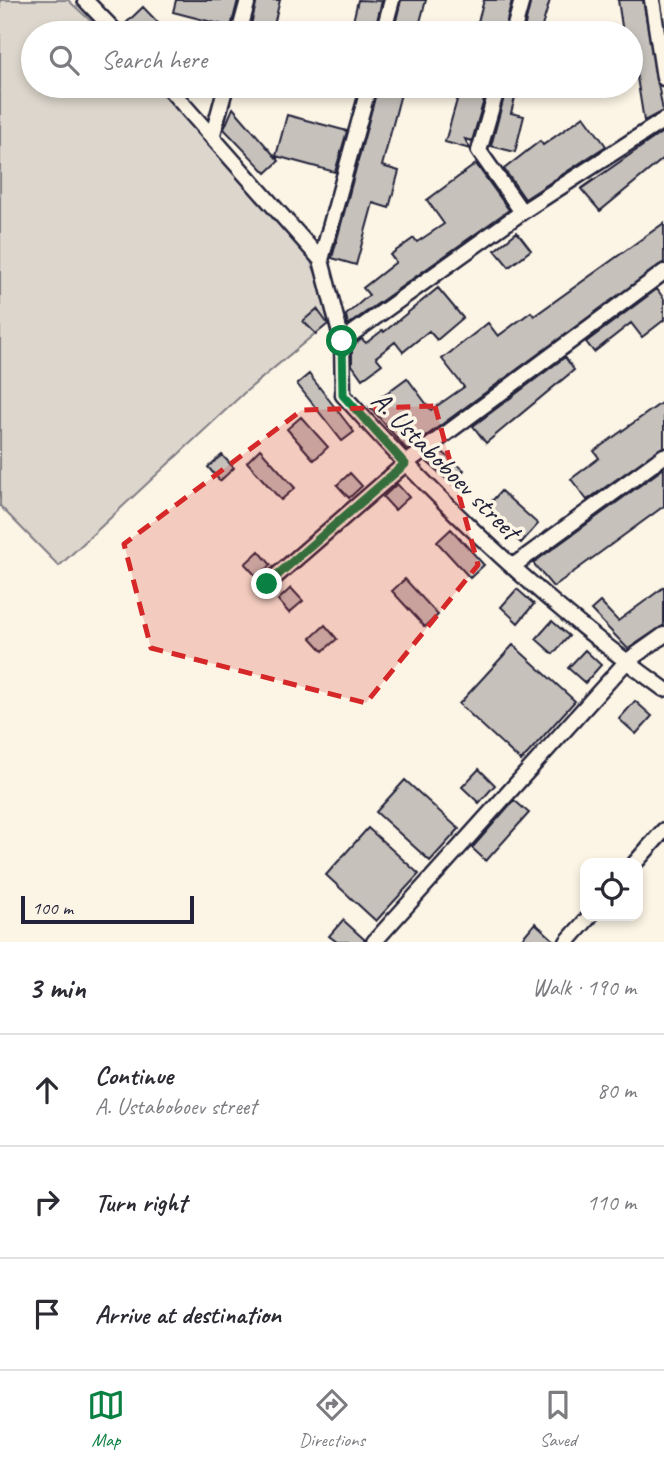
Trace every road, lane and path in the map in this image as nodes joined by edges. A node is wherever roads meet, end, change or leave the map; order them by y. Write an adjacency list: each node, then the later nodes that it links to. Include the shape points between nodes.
1 (85, 0): 6 (street)
2 (248, 0): 7 (street)
3 (392, 0): 8 (street)
4 (522, 0): 9 (street)
5 (652, 0): 10 (street)
6 (105, 21)
7 (242, 21)
8 (386, 21)
9 (516, 21)
10 (662, 57): 11 (street)
11 (664, 78)
12 (178, 98): 17 (street)
13 (223, 98): 17 (street)
14 (366, 98): 19 (street, A. Ustaboboev street)
15 (494, 98): 18 (street, via 479,150)
16 (664, 120): 18 (street)
17 (213, 134): 19 (street)
18 (522, 212): 21 (street)
19 (321, 260): 21 (street, A. Ustaboboev street)
20 (664, 272): 23 (street)
21 (342, 341): 23 (street, A. Ustaboboev street, via 343,395)
22 (664, 456): 24 (street)
23 (405, 464): 24 (street, A. Ustaboboev street); 25 (street)
24 (513, 566): 27 (street, A. Ustaboboev street)
25 (267, 584)
26 (664, 635): 27 (street)
27 (626, 662): 28 (street, A. Ustaboboev street); 32 (street)
28 (664, 689)
29 (664, 831): 30 (street)
30 (640, 858)
31 (586, 921): 33 (street)
32 (374, 942)
33 (567, 942)

